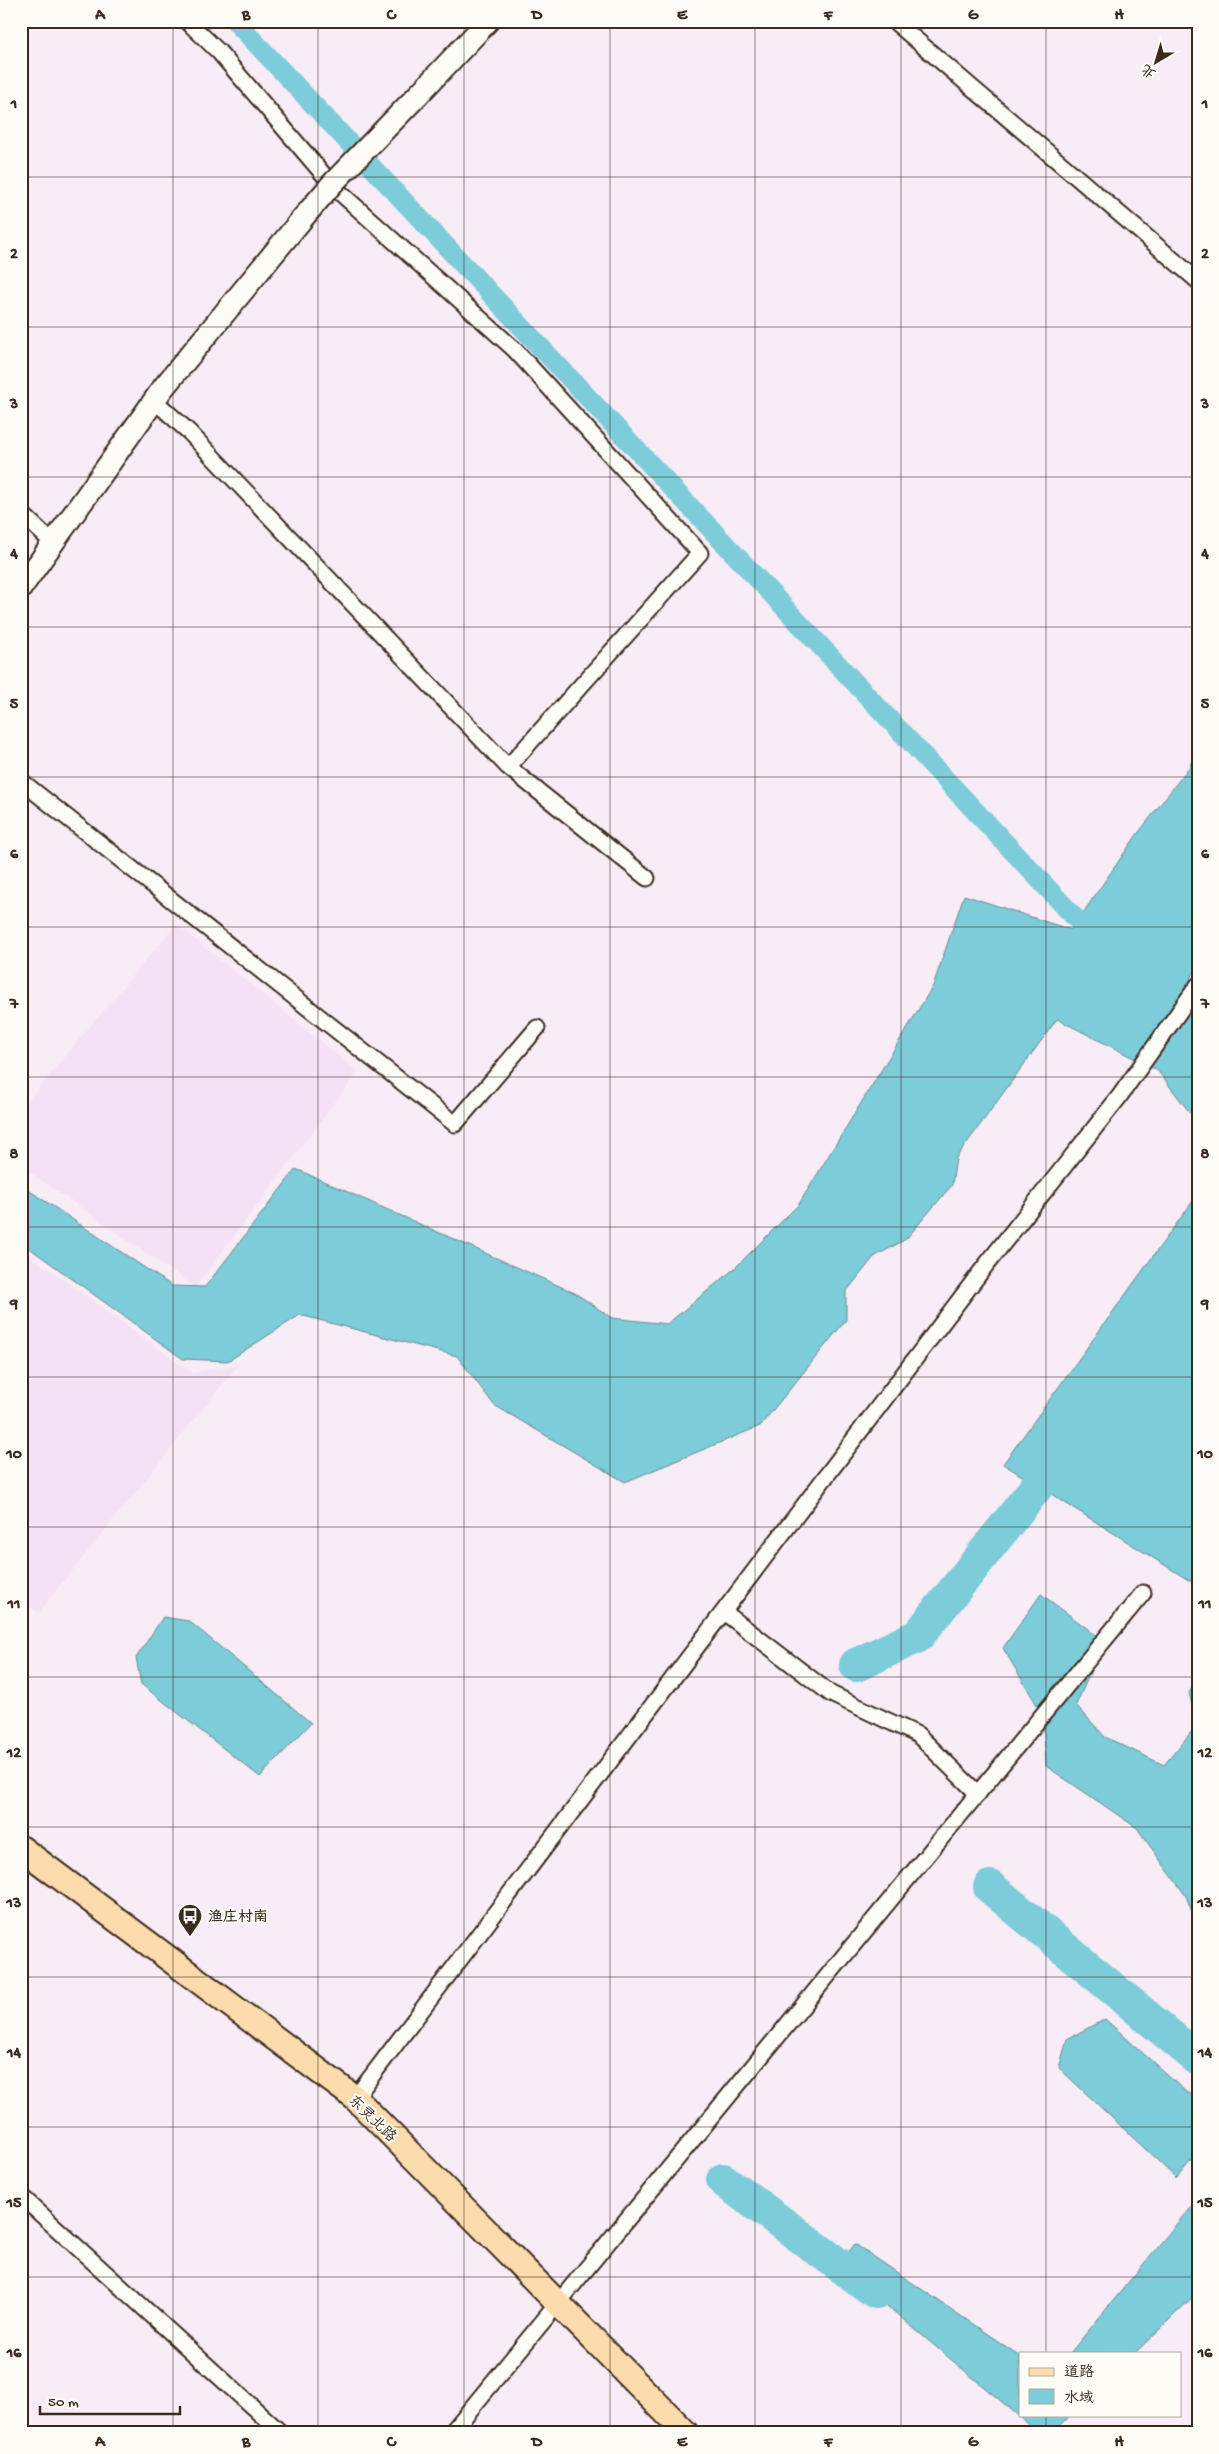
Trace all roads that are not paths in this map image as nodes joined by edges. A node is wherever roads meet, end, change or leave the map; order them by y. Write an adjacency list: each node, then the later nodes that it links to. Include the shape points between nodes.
1 (188, 21): 9 (street, via 335,188 515,350 700,553)
2 (488, 21): 5 (street, bridge, via 332,184)
3 (894, 21): 4 (street)
4 (1198, 281)
5 (154, 400): 7 (street); 9 (street, via 189,432)
6 (21, 514): 7 (street)
7 (53, 543): 8 (street)
8 (21, 588)
9 (508, 767): 11 (street)
10 (21, 781): 13 (street, via 455,1124)
11 (647, 878)
12 (1198, 984): 15 (street, via 1119,1097 986,1265)
13 (538, 1028)
14 (1143, 1593): 16 (street)
15 (724, 1612): 16 (street, via 831,1694 918,1735); 18 (street)
16 (978, 1794): 20 (street)
17 (21, 1848): 18 (main road, 东灵北路)
18 (355, 2098): 20 (main road, 东灵北路)
19 (21, 2196): 21 (street)
20 (558, 2304): 22 (street); 23 (main road, 东灵北路)
21 (281, 2433)
22 (452, 2433)
23 (686, 2433)

